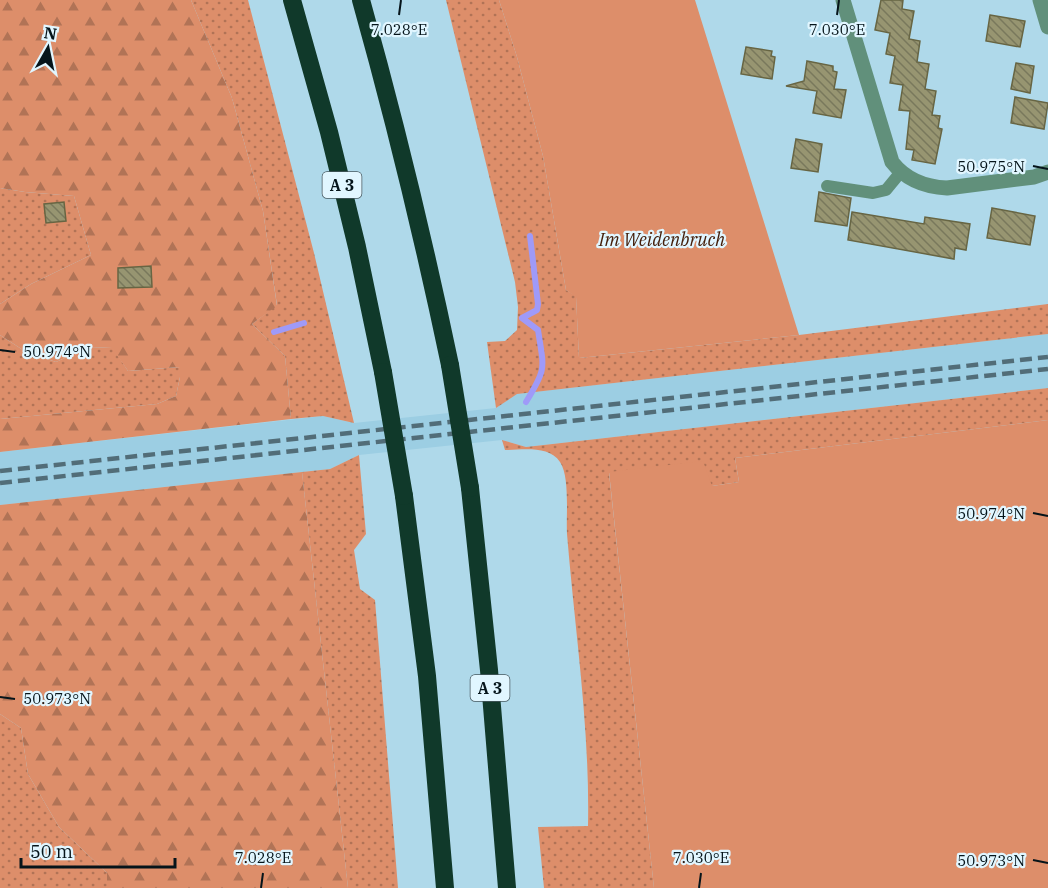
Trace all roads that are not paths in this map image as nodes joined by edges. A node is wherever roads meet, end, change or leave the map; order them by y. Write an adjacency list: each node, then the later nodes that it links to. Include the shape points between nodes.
1 (292, 0): 9 (highway, A 3, bridge, via 354,235 383,372 404,496 427,676)
2 (361, 0): 10 (highway, A 3, bridge, via 423,234 450,365 470,488)
3 (843, 0): 7 (street, via 892,162)
4 (1040, 0): 5 (street)
5 (1048, 27)
6 (1048, 172): 7 (street, via 947,188 933,188)
7 (900, 173): 8 (lane, via 886,189 873,193)
8 (827, 186)
9 (444, 888)
10 (507, 888)

